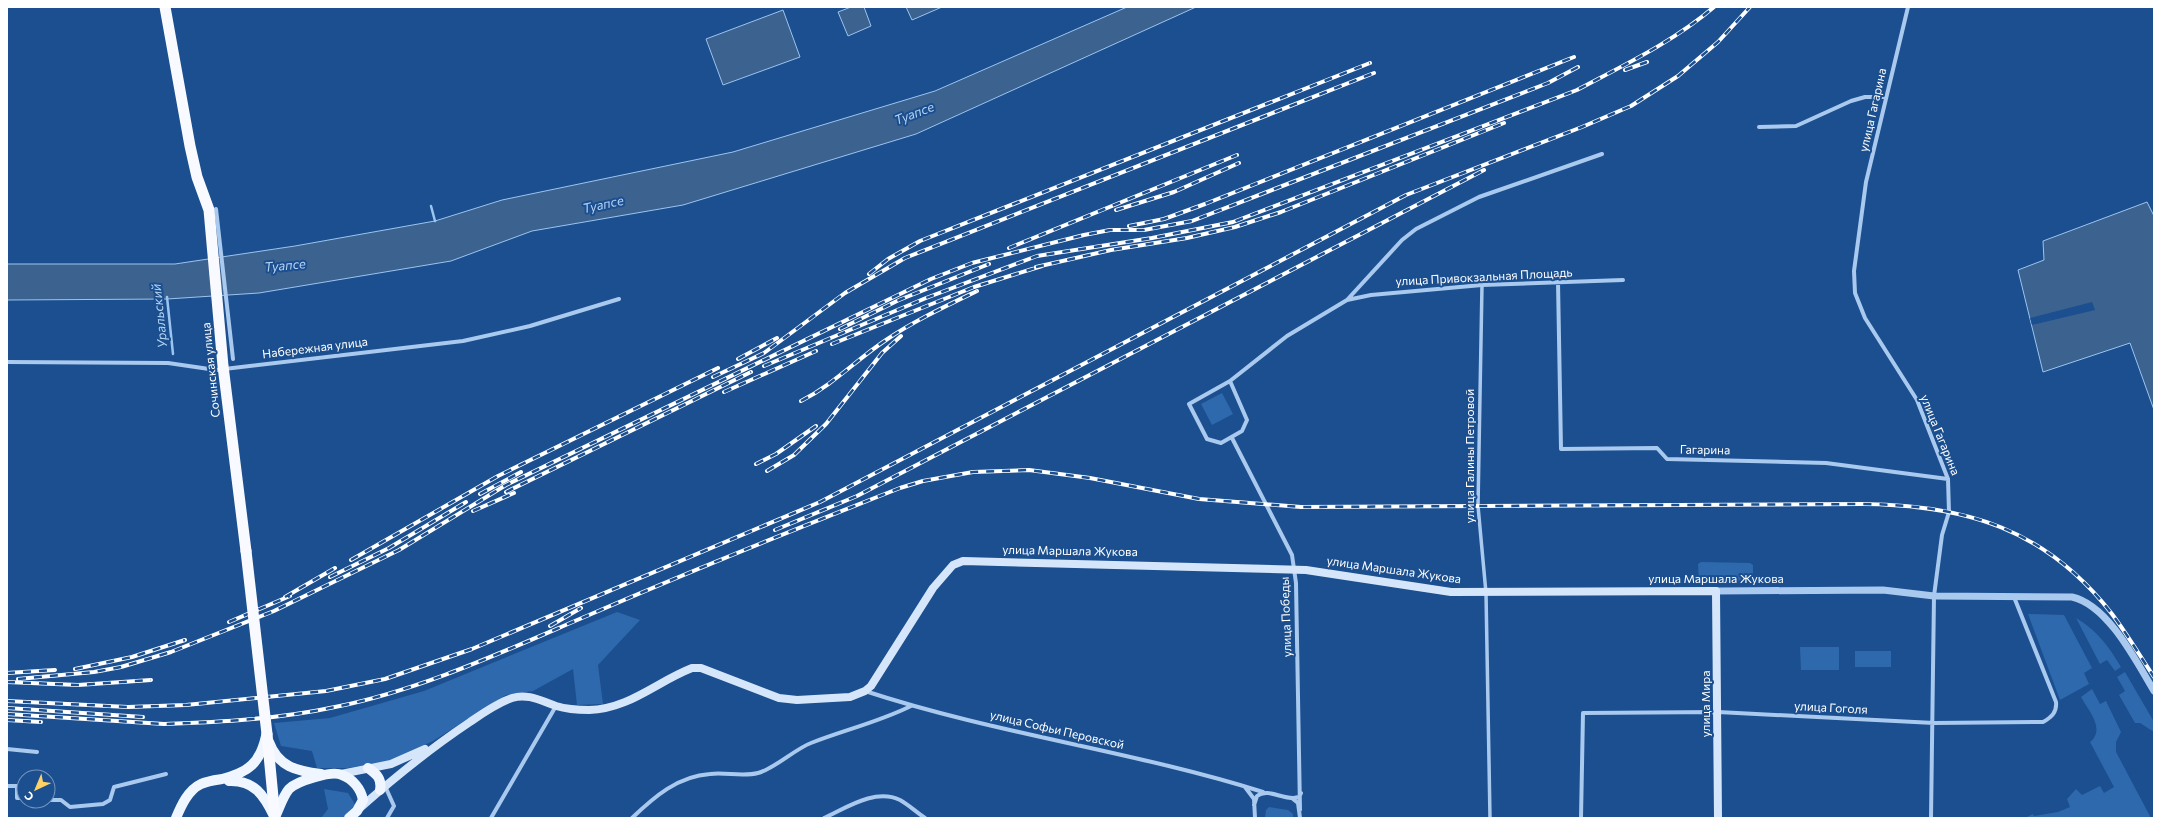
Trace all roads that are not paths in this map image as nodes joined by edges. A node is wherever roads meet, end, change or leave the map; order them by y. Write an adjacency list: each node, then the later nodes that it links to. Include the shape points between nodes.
1 (165, 7): 6 (highway, Сочинская улица, via 197,177)
2 (1908, 7): 3 (street, улица Гагарина)
3 (1886, 97): 4 (street, via 1865,97 1851,101 1796,126); 17 (street, улица Гагарина, via 1866,182 1854,271 1855,293 1865,318 1916,400)
4 (1759, 127)
5 (1602, 154): 11 (street, улица Привокзальная Площадь, via 1480,197 1416,229 1402,240)
6 (212, 210): 12 (street); 14 (highway, Сочинская улица)
7 (1623, 280): 8 (street, улица Привокзальная Площадь)
8 (1558, 282): 9 (street, улица Привокзальная Площадь); 17 (street, Гагарина, via 1561,449 1657,448 1667,459 1826,463)
9 (1482, 285): 11 (street, улица Привокзальная Площадь, via 1371,295); 20 (street, улица Галины Петровой, via 1478,506)
10 (619, 299): 14 (street, Набережная улица, via 530,326 464,341)
11 (1347, 300): 15 (street, улица Привокзальная Площадь, via 1287,336)
12 (233, 359)
13 (7, 362): 14 (street, Набережная улица, via 168,363 207,370)
14 (223, 367): 29 (highway, Сочинская улица, bridge)
15 (1230, 381): 16 (street, via 1247,420 1242,431); 16 (street, улица Привокзальная Площадь, via 1188,404 1206,439 1221,443)
16 (1232, 438): 18 (street, улица Победы, via 1284,538 1292,555)
17 (1948, 479): 21 (street, улица Гагарина, via 1949,512 1942,535)
18 (1295, 570): 20 (main road, улица Маршала Жукова, via 1451,592); 23 (main road, улица Маршала Жукова, via 963,561 953,565 933,588 871,686); 41 (street, улица Победы)
19 (1716, 591): 20 (main road, улица Маршала Жукова); 21 (street, улица Маршала Жукова, via 1883,590); 27 (main road, улица Мира)
20 (1486, 593): 56 (street, улица Галины Петровой)
21 (1934, 596): 22 (street, улица Маршала Жукова); 28 (street, улица Гагарина)
22 (2014, 597): 24 (street, улица Маршала Жукова, via 2079,599 2095,608 2115,631); 28 (street, улица Гоголя, via 2054,694 2057,708 2055,713 2044,722)
23 (865, 691): 25 (main road, via 850,697 797,700 779,698 701,668 692,668 629,702 589,710); 26 (street, улица Софьи Перовской)
24 (2154, 691)
25 (556, 706): 30 (main road, via 532,696 513,697 494,706); 50 (street)
26 (911, 706): 38 (street, улица Софьи Перовской); 51 (street, via 888,717 810,743 758,773 709,774 689,778 650,800)
27 (1718, 712): 28 (street, улица Гоголя); 57 (street, улица Гоголя, via 1582,713); 58 (main road, улица Мира)
28 (1934, 724): 59 (street, улица Гагарина)
29 (266, 734): 36 (main road, via 275,755 291,769); 37 (main road, via 263,749 255,764 238,775); 48 (highway, Сочинская улица)
30 (435, 745): 33 (main road, via 391,764); 39 (main road)
31 (7, 749): 32 (street)
32 (37, 752)
33 (368, 768): 35 (main road); 39 (main road, via 380,778)
34 (166, 774): 43 (street, via 114,787 110,800 103,804 70,807 61,800)
35 (341, 774): 36 (main road); 46 (main road, via 354,783 362,795 363,800)
36 (327, 775): 48 (main road, via 304,781 288,790)
37 (211, 781): 47 (main road, via 200,784 189,794); 48 (main road, via 239,780 254,786 266,799)
38 (1245, 786): 40 (street, улица Софьи Перовской); 44 (street, via 1252,795)
39 (382, 788): 46 (main road); 49 (street, via 394,806)
40 (1264, 792): 42 (street, улица Софьи Перовской); 44 (street, via 1257,796)
41 (1301, 793): 42 (street); 45 (street, улица Победы)
42 (1293, 799): 45 (street, via 1298,803)
43 (56, 800)
44 (1254, 805): 54 (street)
45 (1300, 810): 55 (street, улица Победы)
46 (353, 815)
47 (176, 818)
48 (275, 818)
49 (387, 818)
50 (491, 818)
51 (632, 818)
52 (824, 818): 53 (street, via 867,799 888,797 905,803)
53 (925, 818)
54 (1255, 818)
55 (1300, 818)
56 (1490, 818)
57 (1581, 818)
58 (1718, 818)
59 (1931, 818)

